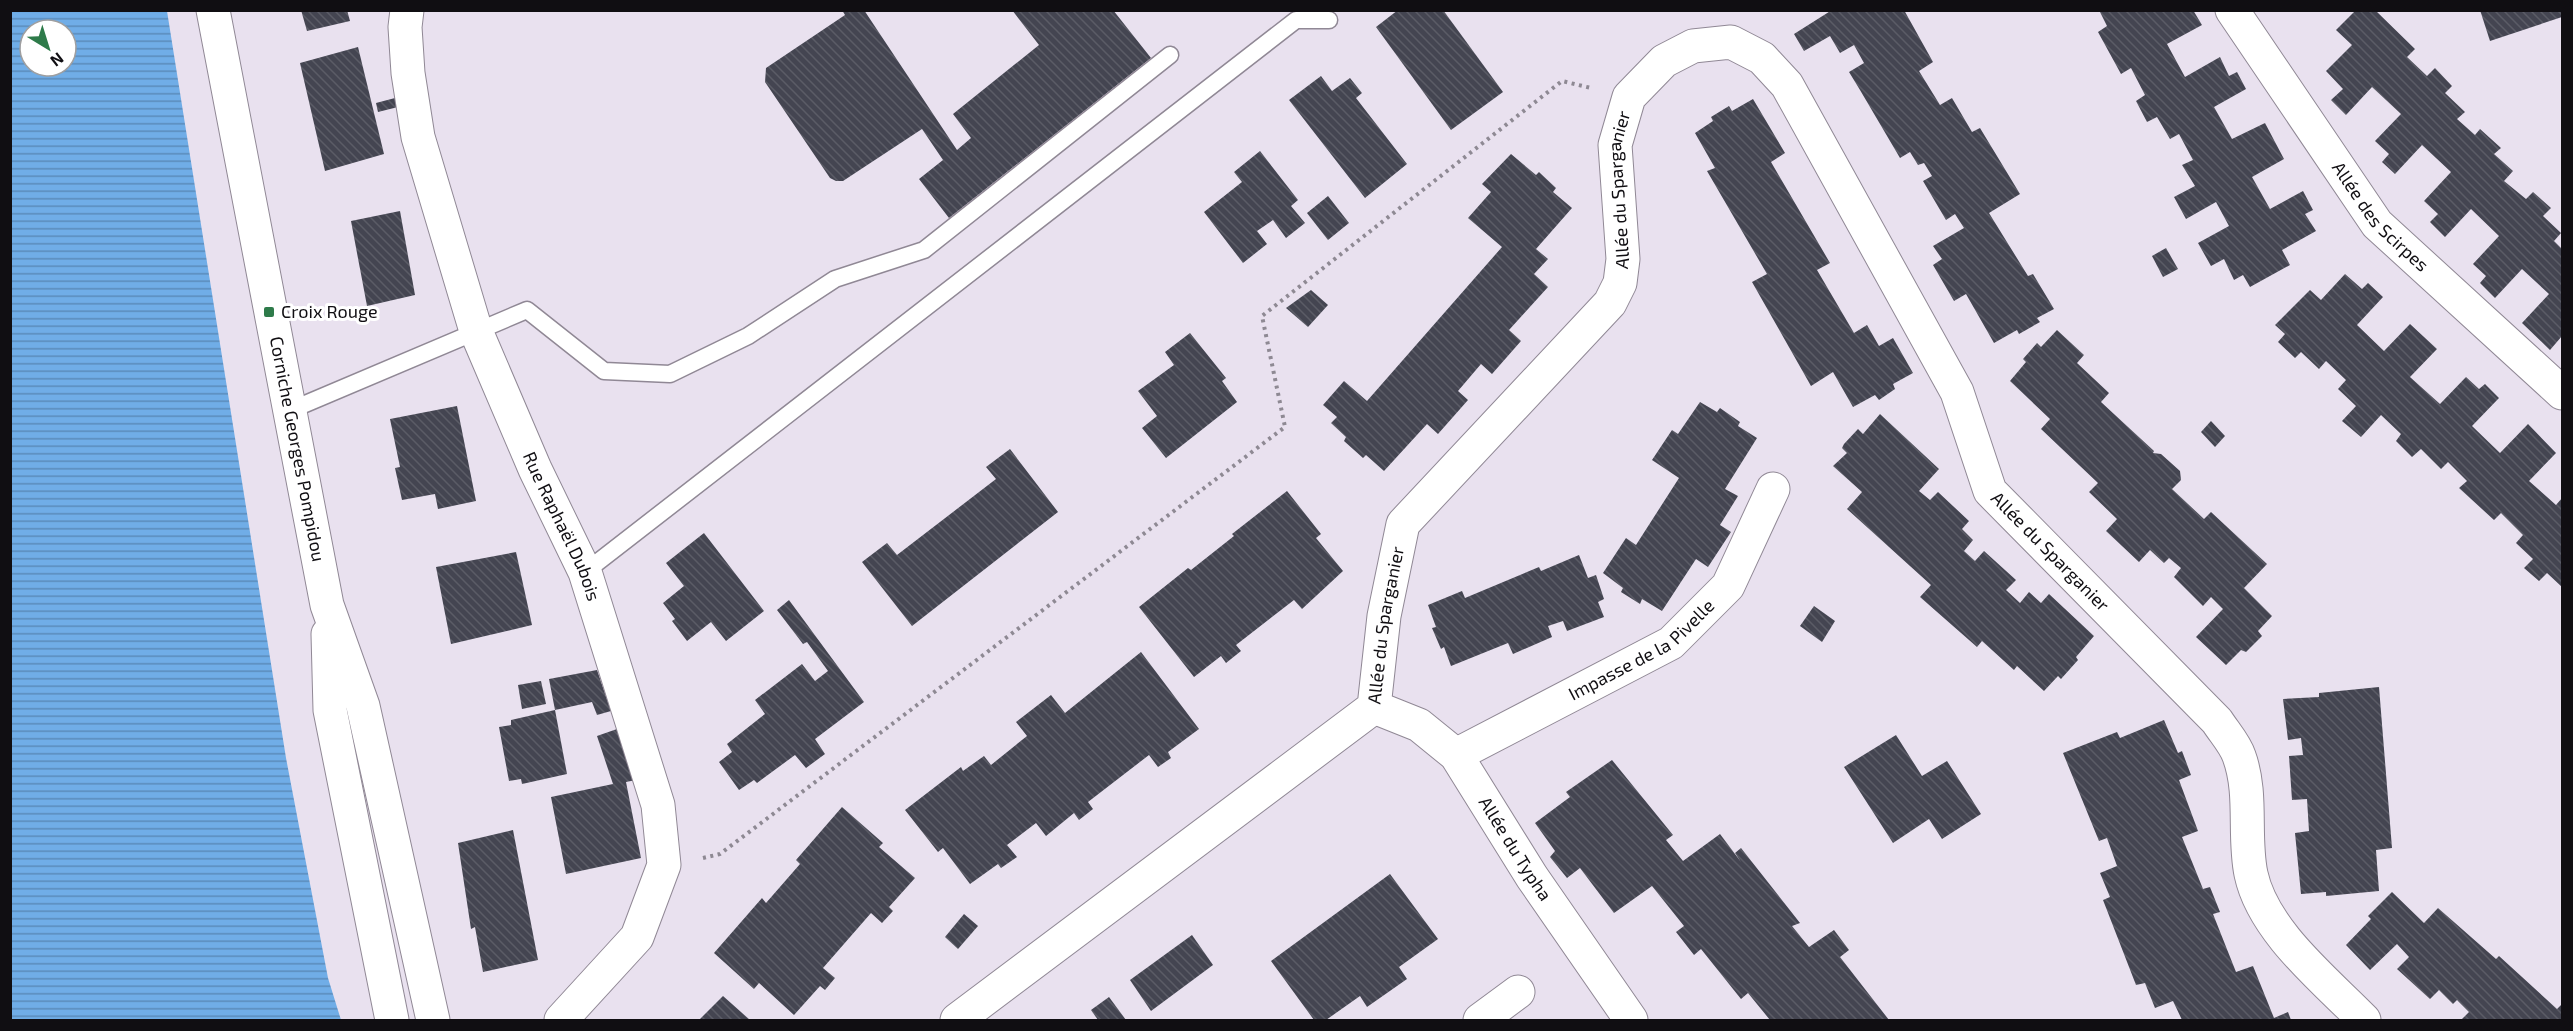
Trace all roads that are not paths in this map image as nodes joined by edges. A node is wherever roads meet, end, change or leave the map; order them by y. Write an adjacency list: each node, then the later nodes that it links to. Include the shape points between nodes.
1 (213, 10): 8 (street, Corniche Georges Pompidou)
2 (407, 10): 6 (street, Rue Raphaël Dubois, via 408,73 418,137)
3 (2235, 11): 7 (street, Allée des Scirpes, via 2377,224)
4 (1329, 20): 10 (lane, via 1296,20)
5 (1170, 55): 6 (lane, via 924,250 835,279 748,336 670,374 604,371 527,310)
6 (476, 331): 8 (lane); 10 (street, Rue Raphaël Dubois, via 535,469)
7 (2562, 393)
8 (291, 410): 11 (street, Corniche Georges Pompidou)
9 (1773, 489): 13 (street, Impasse de la Pivelle, via 1728,586 1671,643)
10 (585, 572): 17 (street, Rue Raphaël Dubois, via 658,805 664,865 637,937)
11 (327, 605): 15 (street, Corniche Georges Pompidou, via 330,710); 16 (street, Corniche Georges Pompidou, via 363,706)
12 (1374, 707): 13 (street, Allée du Typha, via 1419,725); 18 (street, Allée du Sparganier); 21 (street, Allée du Sparganier, via 1384,616 1404,524 1610,303 1620,283 1623,259 1615,145 1629,97 1664,61 1693,46 1731,42 1762,58 1787,85 1957,392 1990,491 2217,721 2239,755 2246,790 2251,874 2264,912)
13 (1456, 755): 20 (street, Allée du Typha, via 1532,877)
14 (1518, 993): 19 (street)
15 (392, 1020)
16 (433, 1020)
17 (561, 1020)
18 (957, 1020)
19 (1480, 1020)
20 (1631, 1020)
21 (2364, 1020)

